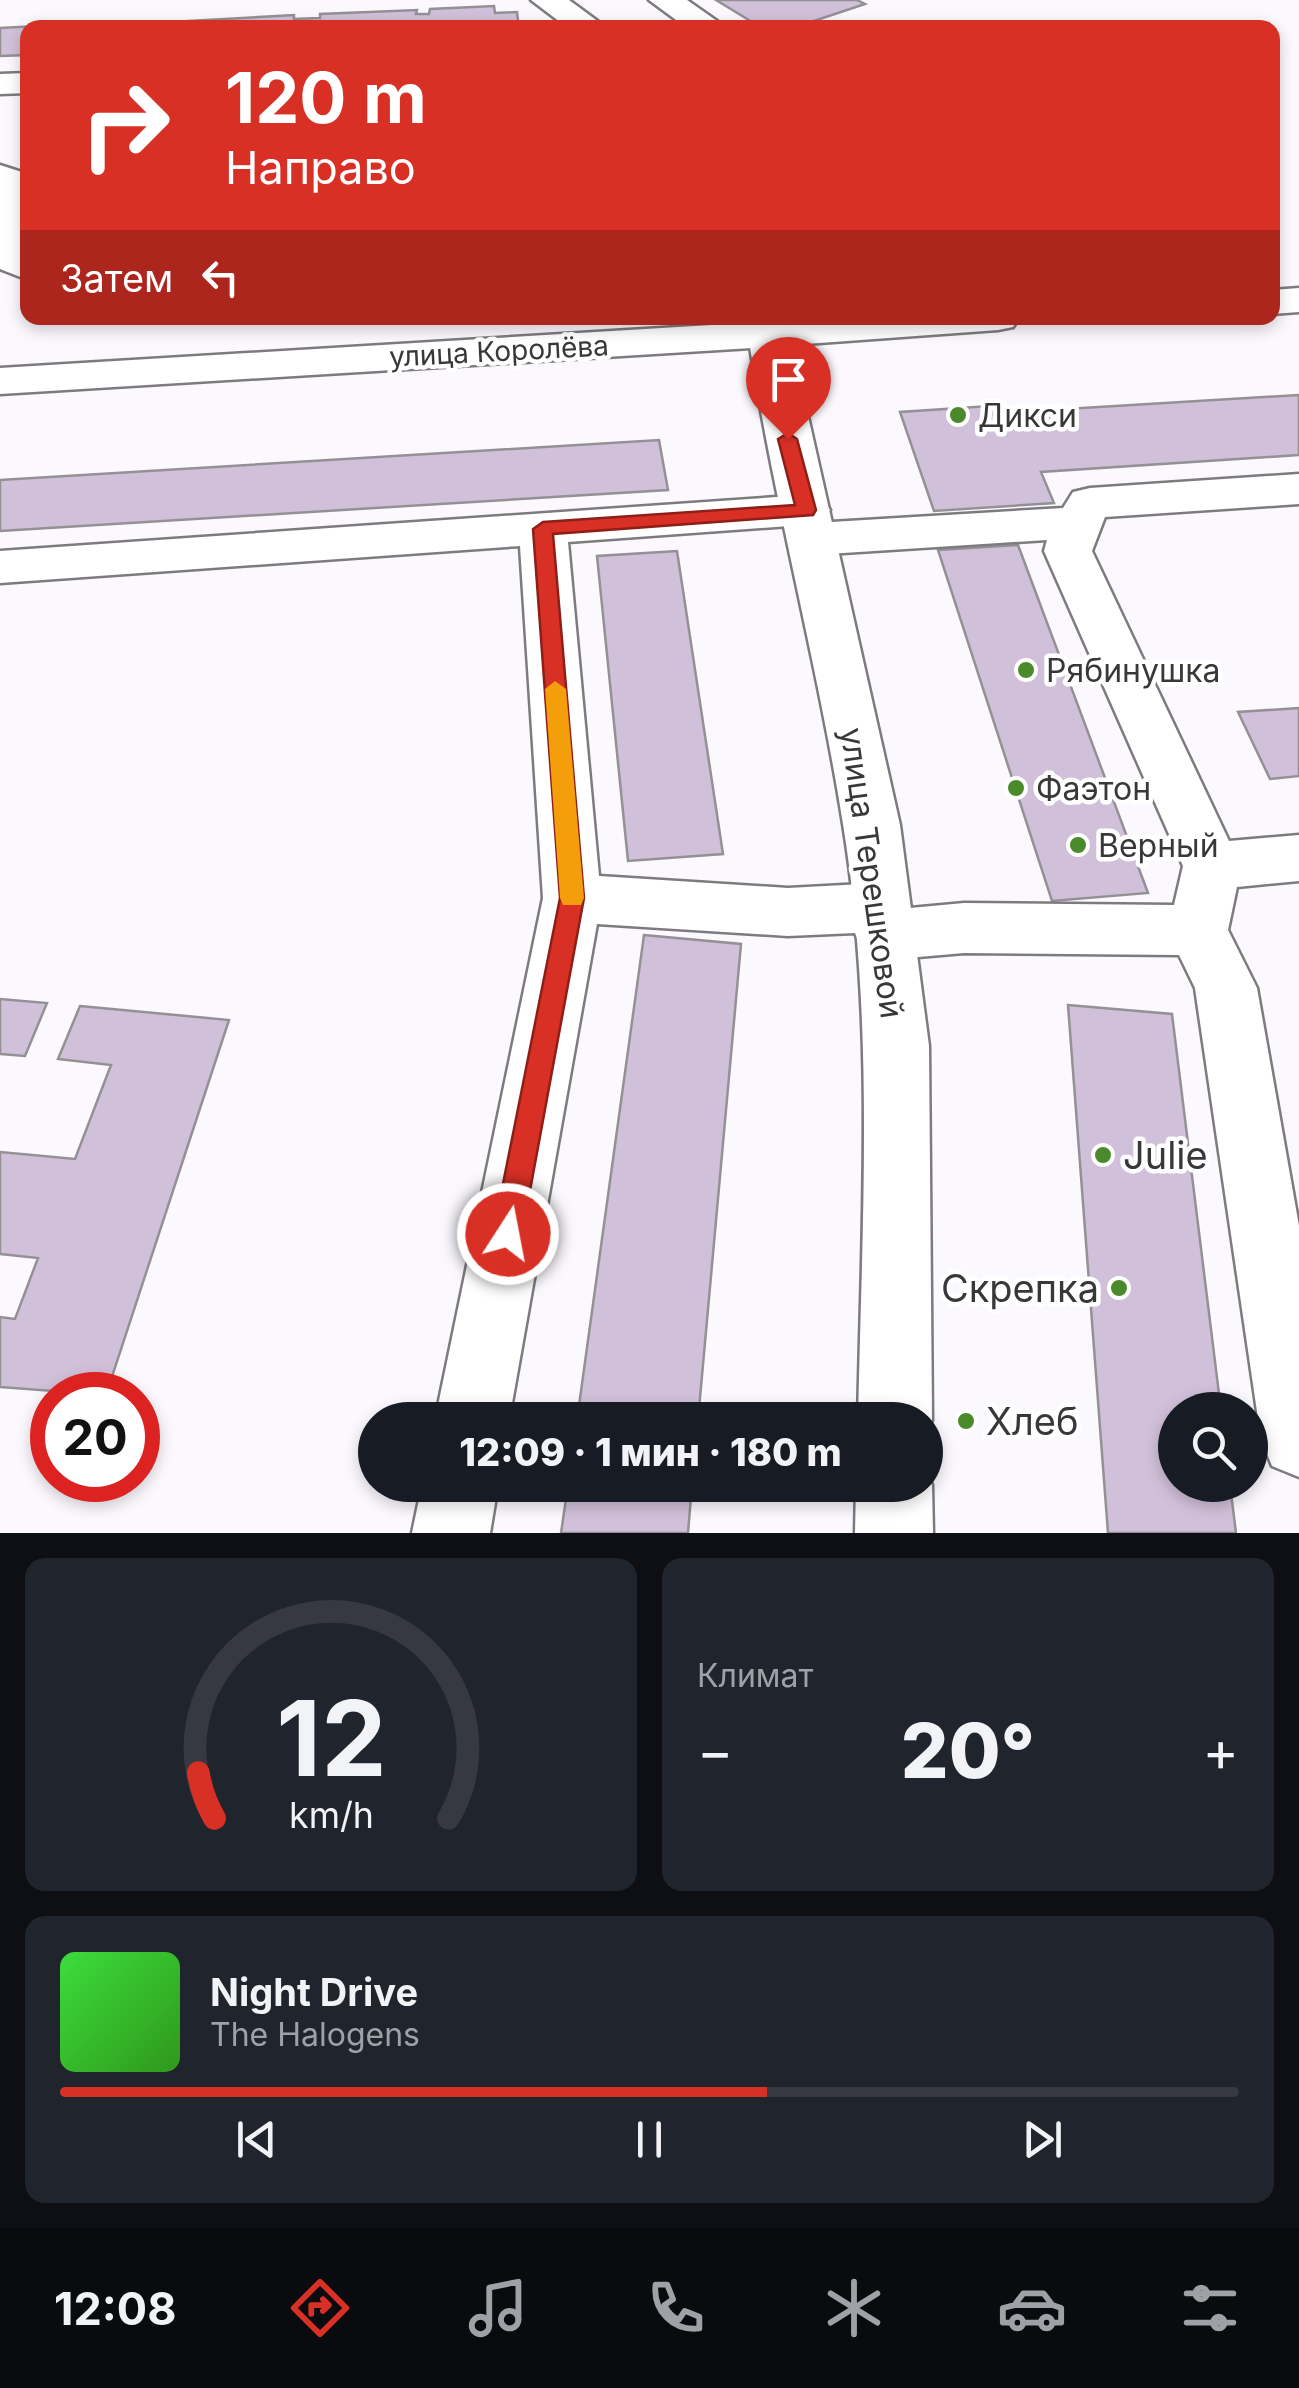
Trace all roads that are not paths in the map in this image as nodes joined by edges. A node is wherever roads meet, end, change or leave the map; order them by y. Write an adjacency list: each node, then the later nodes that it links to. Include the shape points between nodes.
1 (548, 0): 3 (main road)
2 (666, 0): 4 (main road)
3 (578, 20)
4 (699, 20)
5 (0, 176): 6 (main road, via 19,184 1,254)
6 (20, 264)
7 (795, 325): 8 (main road, улица Королёва)
8 (766, 326): 9 (main road, улица Королёва); 12 (main road, улица Терешковой)
9 (0, 381)
10 (1299, 489): 11 (main road, via 1090,504)
11 (1077, 523): 12 (main road); 16 (main road, via 1068,551)
12 (809, 525): 13 (main road); 18 (main road, улица Терешковой, via 872,824)
13 (543, 529): 14 (main road); 17 (main road)
14 (0, 567)
15 (1299, 858): 16 (main road)
16 (1212, 866): 19 (main road)
17 (572, 898): 18 (main road); 20 (main road)
18 (883, 921): 19 (main road); 21 (main road, улица Терешковой, via 897,1046)
19 (1198, 930): 22 (main road, via 1226,988)
20 (475, 1402)
21 (895, 1402)
22 (1299, 1438)
23 (457, 1502): 25 (main road)
24 (894, 1502): 26 (main road)
25 (451, 1533)
26 (894, 1533)

